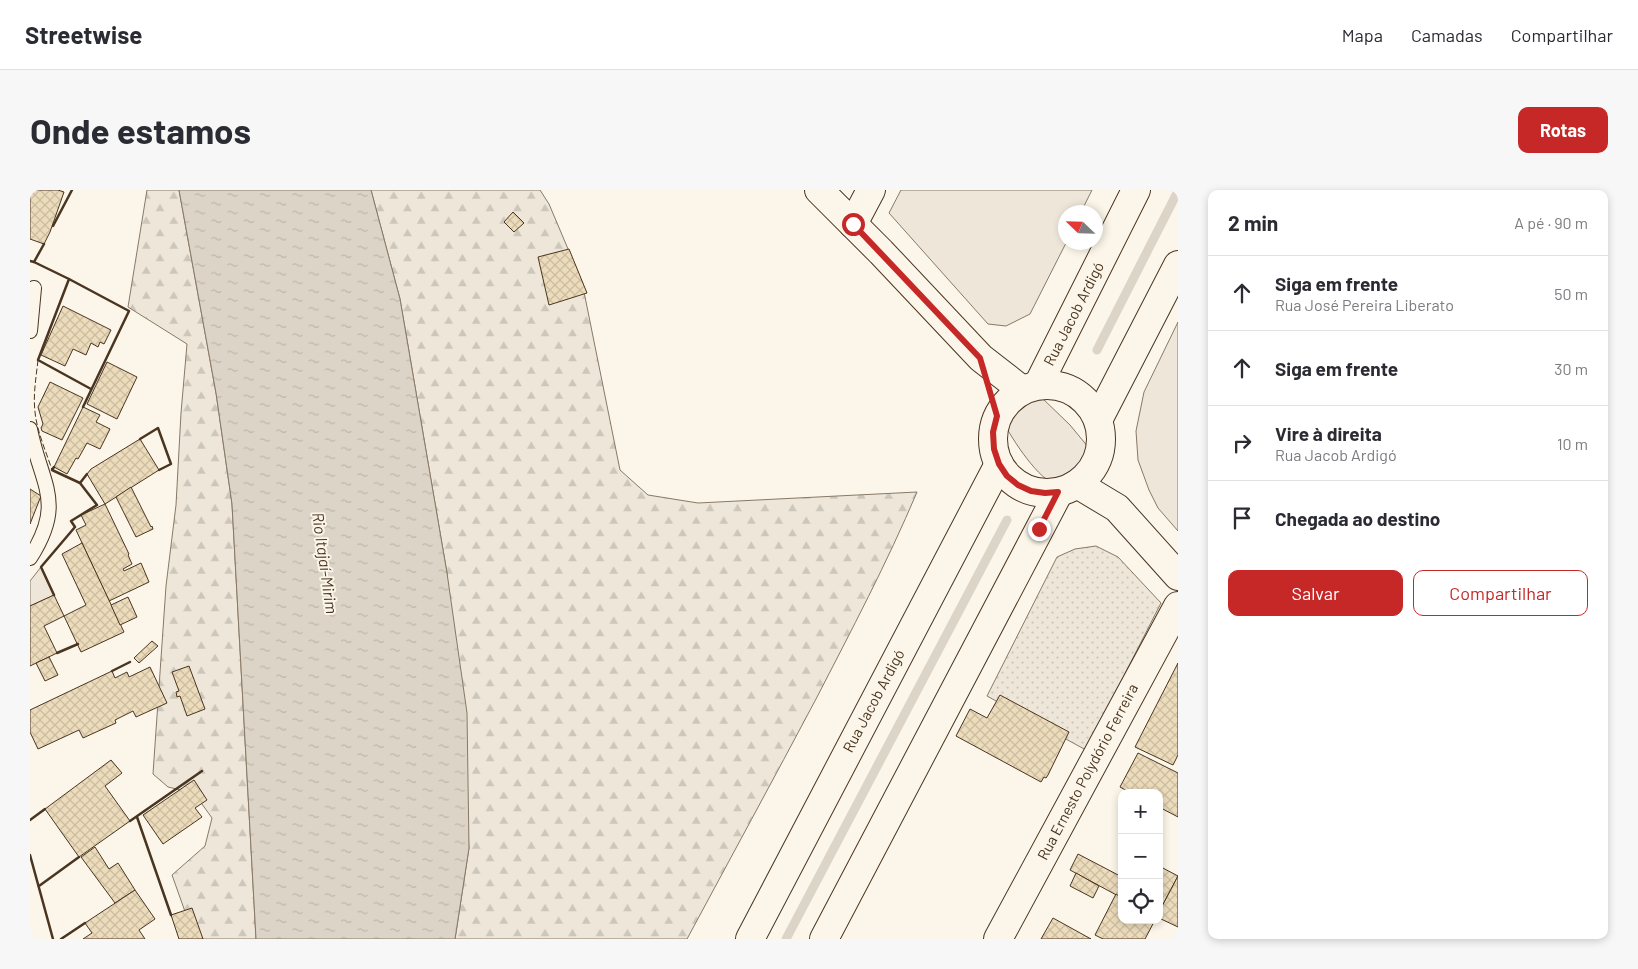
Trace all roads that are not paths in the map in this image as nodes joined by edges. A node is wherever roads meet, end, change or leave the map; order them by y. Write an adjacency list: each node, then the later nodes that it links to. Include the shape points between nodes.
1 (819, 190): 4 (main road)
2 (871, 190): 4 (main road)
3 (1136, 190): 9 (main road, Rua Jacob Ardigó)
4 (853, 224): 8 (main road)
5 (1178, 265): 11 (main road)
6 (34, 288): 7 (lane)
7 (30, 331)
8 (980, 358): 9 (main road); 10 (main road)
9 (1030, 388): 10 (main road, via 1006,403); 11 (main road, via 1053,384 1068,388 1091,407)
10 (997, 416): 14 (main road, via 993,432)
11 (1098, 420): 13 (main road, via 1101,435)
12 (30, 429): 17 (lane, via 50,507 40,543)
13 (1099, 454): 15 (main road, via 1091,470); 16 (main road)
14 (999, 464): 15 (main road, via 1007,476 1031,491 1045,493); 20 (main road, Rua Jacob Ardigó)
15 (1068, 488): 16 (main road); 21 (main road)
16 (1117, 508): 18 (main road)
17 (30, 558)
18 (1178, 576)
19 (1178, 606): 22 (main road, Rua Ernesto Polydório Ferreira)
20 (750, 939)
21 (824, 939)
22 (998, 939)

